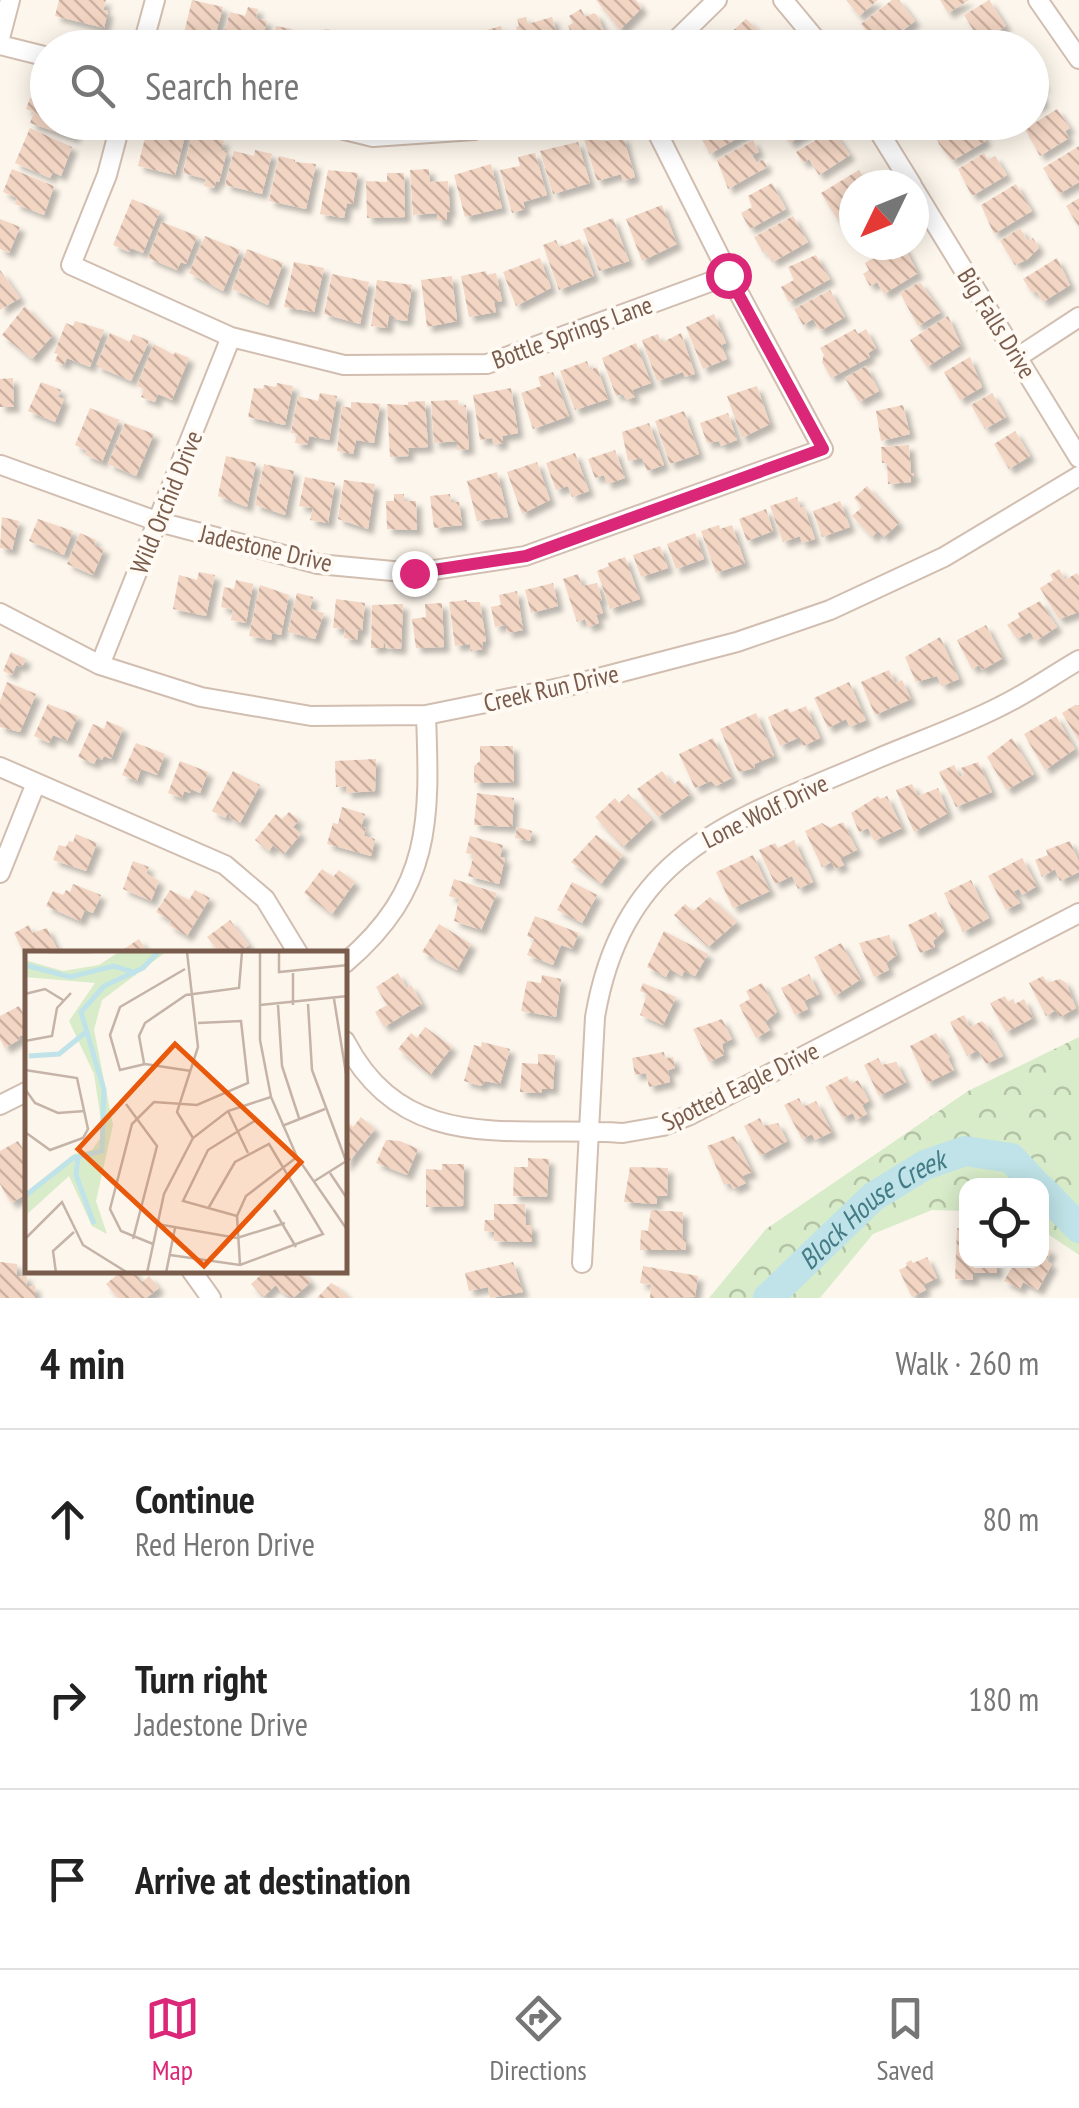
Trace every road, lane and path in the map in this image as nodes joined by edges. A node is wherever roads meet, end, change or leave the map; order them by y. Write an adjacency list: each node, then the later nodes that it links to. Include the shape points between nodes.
1 (10, 0): 9 (street)
2 (155, 0): 6 (street)
3 (717, 0): 7 (street)
4 (783, 0): 8 (street)
5 (1038, 0): 11 (street)
6 (147, 30)
7 (686, 30)
8 (808, 30)
9 (0, 42): 10 (street)
10 (30, 51)
11 (1078, 57)
12 (116, 140): 19 (street, Bottle Springs Lane, via 71,265)
13 (661, 140): 17 (street)
14 (884, 140): 15 (street, Big Falls Drive)
15 (903, 170)
16 (929, 213): 20 (street, Big Falls Drive)
17 (728, 275): 19 (street, Bottle Springs Lane, via 487,364 344,365); 24 (street, Jadestone Drive, via 823,449 526,556 414,573 318,564)
18 (1079, 318): 20 (street)
19 (231, 337): 24 (street, Wild Orchid Drive)
20 (1018, 357): 21 (street, Big Falls Drive)
21 (1079, 458)
22 (1, 464): 24 (street, Jadestone Drive)
23 (1079, 476): 28 (street, Creek Run Drive, via 944,557 830,610 564,687)
24 (159, 522): 27 (street, Wild Orchid Drive)
25 (0, 613): 27 (street, Creek Run Drive)
26 (1079, 660): 38 (street, Lone Wolf Drive, via 1001,706 719,828 658,879 625,928 601,982)
27 (100, 665): 28 (street, Creek Run Drive, via 201,697 310,716)
28 (426, 714): 34 (street, via 429,794 418,860 398,904)
29 (0, 767): 30 (street)
30 (36, 783): 31 (street); 33 (street, via 226,865 264,899)
31 (0, 874)
32 (1079, 914): 38 (street, Spotted Eagle Drive, via 690,1116 622,1133)
33 (297, 951)
34 (348, 959)
35 (348, 1047): 38 (street, Spotted Eagle Drive, via 376,1086 424,1118 464,1128)
36 (25, 1092): 37 (street)
37 (0, 1105)
38 (591, 1130): 39 (street, Lone Wolf Drive)
39 (582, 1263)
40 (193, 1273): 41 (street)
41 (212, 1298)

